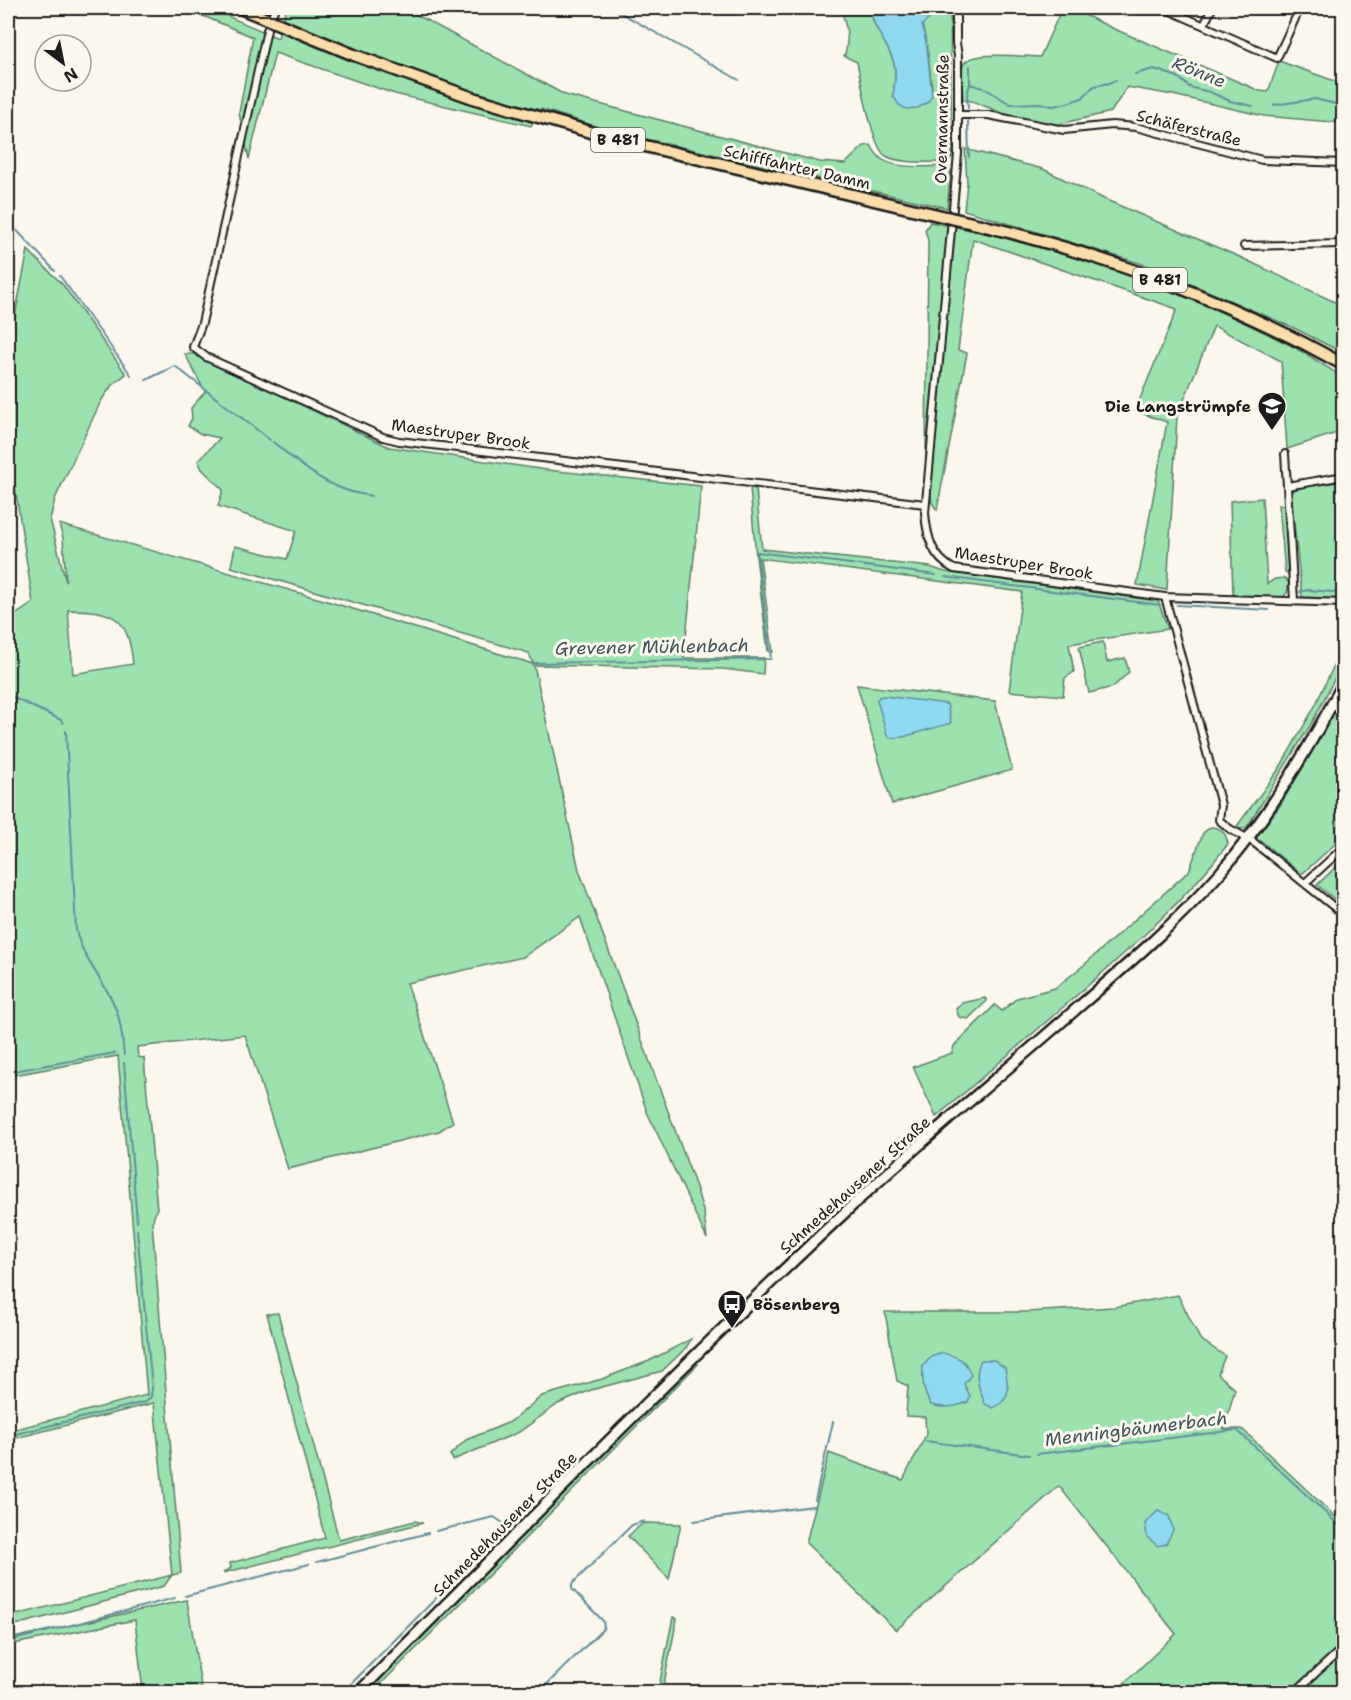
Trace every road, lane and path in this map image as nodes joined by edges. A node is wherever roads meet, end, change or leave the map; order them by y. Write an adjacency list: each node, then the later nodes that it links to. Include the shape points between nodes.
1 (240, 8): 13 (main road, Schifffahrter Damm / B 481, bridge, via 473,98 611,138 1047,241 1100,258 1200,295 1293,336)
2 (956, 8): 8 (street, Overmannstraße)
3 (1164, 8): 6 (street)
4 (1212, 8): 6 (street)
5 (1300, 8): 6 (street, via 1277,58)
6 (1204, 26)
7 (267, 30): 17 (street, Maestruper Brook, via 202,323 193,346 206,357 399,441)
8 (958, 115): 9 (street, Schäferstraße, via 988,115 1064,130 1136,127 1262,160); 10 (street, Overmannstraße)
9 (1344, 163)
10 (952, 230): 17 (street, Maestruper Brook)
11 (1344, 244): 12 (street)
12 (1244, 246)
13 (1344, 364)
14 (1285, 454): 16 (street)
15 (1344, 476): 16 (street)
16 (1287, 486): 19 (street)
17 (926, 504): 18 (street, Maestruper Brook, via 927,528 936,555 954,569)
18 (1165, 597): 19 (street, Maestruper Brook); 22 (street, via 1221,805 1219,820)
19 (1294, 600): 20 (street, Maestruper Brook)
20 (1344, 603)
21 (1344, 682): 22 (main road, Schmedehausener Straße, via 1287,782)
22 (1247, 839): 24 (street); 27 (main road, Schmedehausener Straße, via 1202,893 1149,945 766,1286)
23 (1344, 847): 24 (street)
24 (1305, 883): 25 (street)
25 (1344, 915)
26 (1344, 1647): 28 (street)
27 (359, 1692)
28 (1295, 1692)

